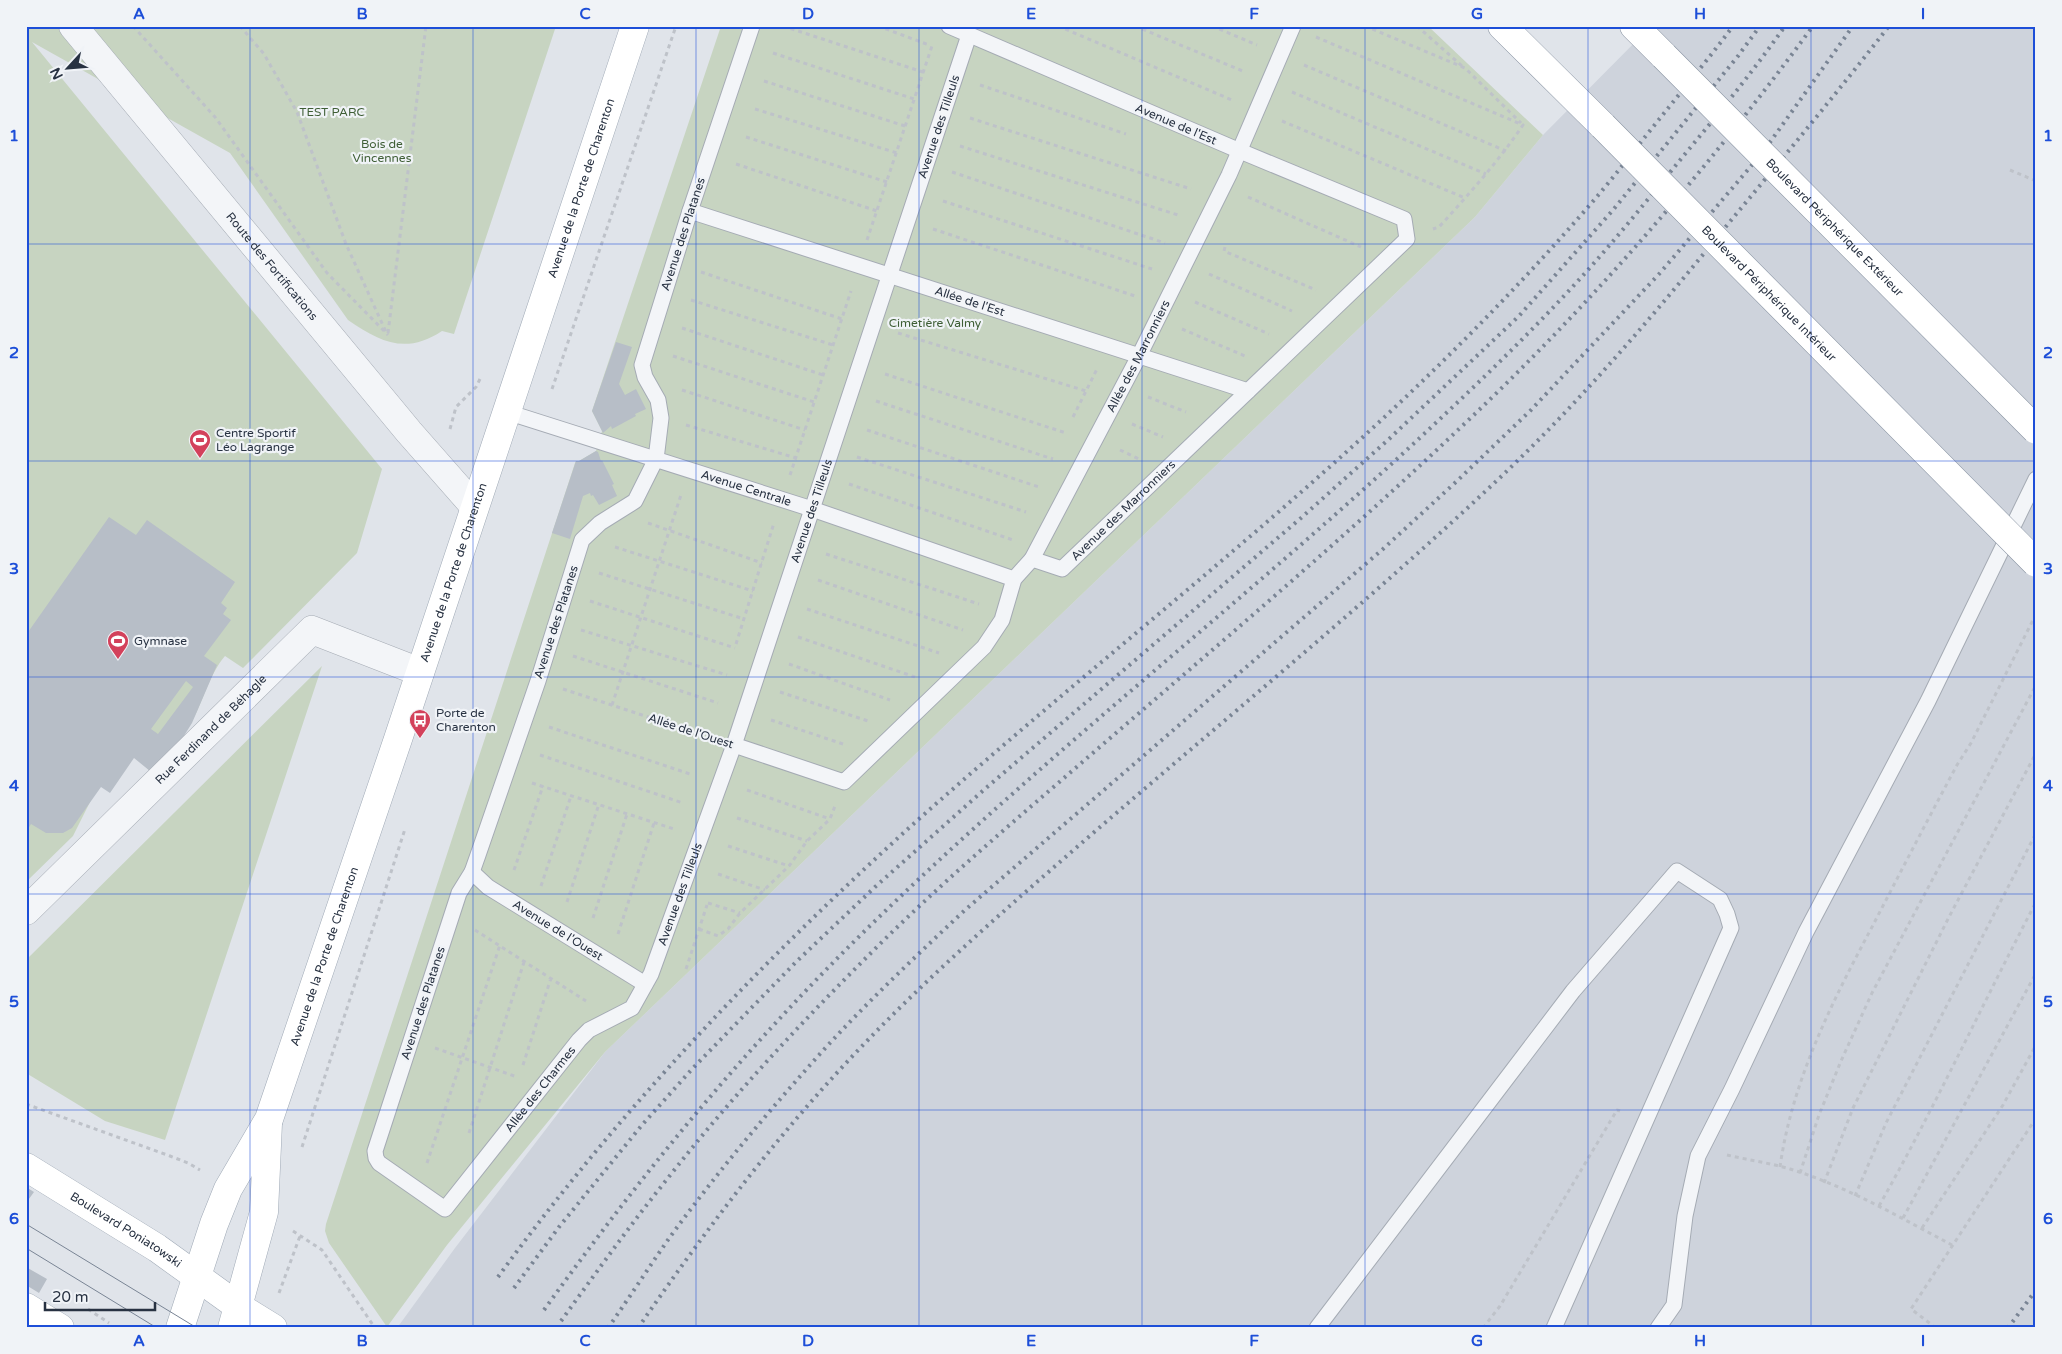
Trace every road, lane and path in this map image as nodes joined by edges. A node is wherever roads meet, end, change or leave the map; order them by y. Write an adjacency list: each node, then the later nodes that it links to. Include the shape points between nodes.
1 (73, 26): 101 (street, Route des Fortifications)
2 (134, 26): 72 (path, via 215,117 327,273)
3 (240, 26): 72 (path, via 264,54 297,112 346,244)
4 (426, 26): 72 (path)
5 (635, 26): 85 (main road, Avenue de la Porte de Charenton)
6 (752, 26): 49 (lane, Avenue des Platanes)
7 (783, 26): 23 (path)
8 (878, 26): 19 (path)
9 (949, 26): 17 (lane, Avenue de l'Est)
10 (1135, 26): 25 (path)
11 (1212, 26): 21 (path)
12 (1365, 26): 22 (path)
13 (1416, 26): 22 (path)
14 (1502, 26): 113 (main road, Boulevard Périphérique Intérieur, bridge)
15 (1634, 26): 90 (main road, Boulevard Périphérique Extérieur, bridge)
16 (1293, 27): 21 (lane, Allée des Marronniers); 30 (path)
17 (969, 35): 35 (lane, Avenue de l'Est); 61 (lane, Avenue des Tilleuls)
18 (934, 40): 19 (path)
19 (932, 46): 23 (path)
20 (773, 53): 27 (path)
21 (1281, 56): 25 (lane, Allée des Marronniers); 36 (path)
22 (1464, 68): 30 (path)
23 (923, 72): 27 (path)
24 (764, 81): 31 (path)
25 (1269, 83): 35 (lane, Allée des Marronniers); 42 (path)
26 (980, 85): 32 (path)
27 (914, 99): 31 (path)
28 (754, 109): 37 (path)
29 (969, 117): 45 (path)
30 (1523, 125): 36 (path)
31 (905, 126): 37 (path)
32 (1127, 134)
33 (746, 137): 44 (path)
34 (960, 146): 51 (path)
35 (1240, 151): 39 (lane, Avenue de l'Est); 57 (lane, Allée des Marronniers)
36 (1506, 151): 42 (path)
37 (897, 153): 44 (path)
38 (736, 164): 50 (path)
39 (1271, 164): 46 (path); 53 (lane, Avenue de l'Est, via 1404,219)
40 (2010, 170): 43 (path)
41 (951, 172): 55 (path)
42 (1486, 174): 53 (path, via 1439,227)
43 (2036, 181)
44 (887, 182): 50 (path)
45 (1191, 190)
46 (1247, 196): 48 (path); 56 (path)
47 (942, 200): 59 (path)
48 (1243, 206)
49 (690, 211): 58 (lane, Allée de l'Est); 80 (lane, Avenue des Platanes, via 642,365)
50 (877, 211): 58 (path)
51 (1178, 215)
52 (932, 229): 63 (path)
53 (1407, 239): 82 (lane, Avenue des Marronniers)
54 (1228, 242): 62 (path, via 1224,251)
55 (1165, 243)
56 (1362, 247)
57 (1185, 264): 66 (path); 75 (lane, Allée des Marronniers)
58 (859, 265): 61 (lane, Allée de l'Est); 67 (path)
59 (1152, 269)
60 (701, 272): 67 (path)
61 (888, 275): 75 (lane, Allée de l'Est); 102 (lane, Avenue des Tilleuls)
62 (1316, 290)
63 (1138, 297)
64 (691, 300): 73 (path)
65 (1194, 302): 71 (path)
66 (1293, 312)
67 (842, 319): 73 (path)
68 (682, 328): 79 (path)
69 (1182, 329): 76 (path)
70 (898, 332): 81 (path)
71 (1269, 334)
72 (388, 335)
73 (833, 345): 79 (path)
74 (673, 356): 84 (path)
75 (1139, 356): 77 (lane, Allée de l'Est); 110 (lane, Allée des Marronniers)
76 (1245, 356)
77 (1161, 363): 82 (lane, Allée de l'Est); 87 (path, via 1147,397)
78 (885, 374): 91 (path)
79 (823, 375): 84 (path)
80 (645, 377): 86 (lane, Avenue des Platanes, via 658,400); 88 (path)
81 (1086, 391)
82 (1248, 391): 87 (lane, Avenue des Marronniers)
83 (876, 401): 95 (path)
84 (814, 402): 88 (path)
85 (507, 412): 94 (lane, Avenue Centrale); 101 (main road, Avenue de la Porte de Charenton)
86 (661, 418): 93 (path); 94 (lane, Avenue des Platanes)
87 (1215, 424): 110 (lane, Avenue des Marronniers, via 1062,569)
88 (805, 430): 93 (path)
89 (866, 430): 99 (path)
90 (2036, 430)
91 (1066, 433)
92 (857, 457): 104 (path)
93 (796, 458): 100 (path)
94 (656, 459): 96 (lane, Avenue Centrale); 103 (lane, Avenue des Platanes, via 635,501)
95 (1053, 459)
96 (689, 470): 100 (lane, Avenue Centrale); 105 (path)
97 (2036, 479): 251 (lane, via 1928,701 1806,932 1698,1156 1685,1216 1674,1305)
98 (848, 484): 106 (path)
99 (1039, 487)
100 (782, 500): 102 (lane, Avenue Centrale); 112 (path)
101 (474, 506): 140 (main road, Avenue de la Porte de Charenton)
102 (812, 509): 115 (lane, Avenue Centrale); 160 (lane, Avenue des Tilleuls)
103 (617, 512): 105 (path); 108 (lane, Avenue des Platanes, via 582,540)
104 (1026, 513)
105 (670, 530): 111 (path); 112 (path)
106 (1013, 540)
107 (612, 546): 111 (path)
108 (580, 548): 114 (path, via 604,556); 185 (lane, Avenue des Platanes)
109 (825, 554): 122 (path)
110 (1032, 559): 115 (lane)
111 (660, 561): 118 (path); 119 (path)
112 (762, 562): 119 (path)
113 (2036, 563)
114 (599, 573): 117 (path); 118 (path)
115 (1014, 579): 122 (lane)
116 (816, 580): 128 (path)
117 (596, 582)
118 (650, 589): 124 (path); 125 (path)
119 (753, 591): 125 (path)
120 (588, 608): 124 (path, via 590,600)
121 (807, 609): 134 (path)
122 (1004, 612): 167 (lane, via 984,648)
123 (2036, 614): 229 (path, via 1971,743 1839,988 1791,1111)
124 (641, 618): 131 (path); 133 (path)
125 (744, 619): 133 (path)
126 (583, 623): 127 (path)
127 (580, 630): 130 (path); 131 (path)
128 (964, 630)
129 (797, 637): 143 (path)
130 (578, 639)
131 (632, 646): 141 (path); 142 (path)
132 (575, 647): 135 (path)
133 (735, 648): 136 (path)
134 (940, 653)
135 (572, 656): 137 (path); 141 (path)
136 (732, 657)
137 (570, 664)
138 (789, 664): 150 (path)
139 (729, 666): 142 (path)
140 (420, 672): 201 (street, Rue Ferdinand de Béhagle, via 312,630); 225 (main road, Avenue de la Porte de Charenton)
141 (624, 672): 151 (path); 152 (path, via 718,703)
142 (726, 675): 145 (path)
143 (915, 677)
144 (564, 680): 147 (path)
145 (724, 684)
146 (2036, 685): 231 (path, via 1872,994 1819,1115)
147 (562, 689): 149 (path); 151 (path, Allée de l'Ouest)
148 (779, 692): 154 (path)
149 (559, 698)
150 (891, 700)
151 (612, 706): 157 (path, Allée de l'Ouest)
152 (715, 711)
153 (771, 719): 159 (path)
154 (868, 722)
155 (710, 728): 157 (path)
156 (546, 736): 164 (path, via 549,726)
157 (707, 737): 158 (path); 160 (path, Allée de l'Ouest)
158 (705, 744)
159 (844, 744)
160 (734, 746): 167 (lane, Allée de l'Ouest); 214 (lane, Avenue des Tilleuls)
161 (2036, 753): 232 (path, via 1853,1108)
162 (536, 764): 172 (path, via 540,754)
163 (696, 767): 164 (path)
164 (693, 775): 166 (path)
165 (530, 782): 168 (path)
166 (691, 782)
167 (844, 782): 177 (path)
168 (543, 786): 170 (path); 187 (path)
169 (747, 790): 177 (path)
170 (571, 796): 173 (path); 192 (path)
171 (686, 796): 172 (path)
172 (683, 803): 174 (path)
173 (599, 804): 175 (path); 196 (path)
174 (680, 812)
175 (627, 814): 179 (path); 204 (path)
176 (737, 818): 183 (path)
177 (830, 819): 183 (path)
178 (677, 820): 180 (path)
179 (654, 823): 180 (path); 208 (path)
180 (674, 829): 182 (path)
181 (2036, 832): 234 (path, via 1886,1123)
182 (671, 838)
183 (807, 840): 186 (path)
184 (728, 846): 186 (path)
185 (478, 855): 187 (path); 188 (lane, Avenue des Platanes)
186 (789, 866): 194 (path)
187 (514, 870): 189 (path)
188 (472, 872): 200 (lane, Avenue des Platanes, via 462,886); 214 (lane, Avenue de l'Ouest, via 488,887)
189 (521, 874)
190 (718, 874): 194 (path)
191 (534, 882): 192 (path)
192 (540, 886): 193 (path)
193 (547, 890)
194 (765, 890): 202 (path)
195 (560, 898): 196 (path)
196 (566, 902): 199 (path)
197 (2036, 902): 235 (path)
198 (708, 903): 202 (path)
199 (573, 906)
200 (453, 909): 210 (path, via 467,924); 216 (lane, Avenue des Platanes)
201 (26, 911)
202 (740, 913): 206 (path, via 718,936)
203 (586, 914): 204 (path)
204 (593, 918): 205 (path)
205 (599, 922)
206 (699, 929)
207 (612, 930): 208 (path)
208 (618, 934): 209 (path)
209 (624, 938)
210 (500, 945): 211 (path); 218 (path)
211 (524, 962): 213 (path); 219 (path)
212 (2036, 973): 237 (path)
213 (550, 978): 215 (path); 220 (path)
214 (646, 984): 215 (lane, Allée des Charmes, via 632,1008)
215 (612, 1018): 221 (lane, Allée des Charmes, via 589,1030)
216 (411, 1040): 218 (path); 233 (lane, Avenue des Platanes, via 375,1151 380,1163)
217 (2036, 1045): 239 (path, via 1998,1113)
218 (462, 1058): 219 (path); 233 (path)
219 (490, 1068): 220 (path); 226 (path)
220 (519, 1078): 221 (path)
221 (542, 1086): 236 (lane, Allée des Charmes)
222 (26, 1104): 230 (path, via 179,1159)
223 (1626, 1113): 249 (path, via 1617,1110 1500,1306)
224 (2036, 1118): 240 (path)
225 (269, 1119): 241 (main road, Avenue de la Porte de Charenton, via 228,1189); 243 (main road, Avenue de la Porte de Charenton, via 264,1212)
226 (466, 1140)
227 (1721, 1153): 229 (path)
228 (26, 1166): 241 (main road, Boulevard Poniatowski, via 157,1248)
229 (1780, 1167): 231 (path)
230 (202, 1172)
231 (1800, 1173): 232 (path)
232 (1824, 1183): 234 (path)
233 (418, 1190): 236 (lane, Avenue des Platanes)
234 (1855, 1196): 235 (path)
235 (1879, 1206): 237 (path)
236 (445, 1209)
237 (1903, 1218): 239 (path)
238 (287, 1227): 247 (path, via 322,1250)
239 (1922, 1228): 240 (path)
240 (1952, 1245): 252 (path, via 1911,1309)
241 (196, 1277): 243 (main road, Boulevard Poniatowski); 245 (main road, Avenue de la Porte de Charenton)
242 (26, 1307): 244 (main road)
243 (236, 1317): 246 (main road, Boulevard Poniatowski)
244 (60, 1328)
245 (180, 1328)
246 (273, 1328)
247 (376, 1328)
248 (1316, 1328): 250 (lane, via 1573,990 1677,871 1720,899 1731,928)
249 (1483, 1328)
250 (1554, 1328)
251 (1658, 1328)
252 (1936, 1328)

